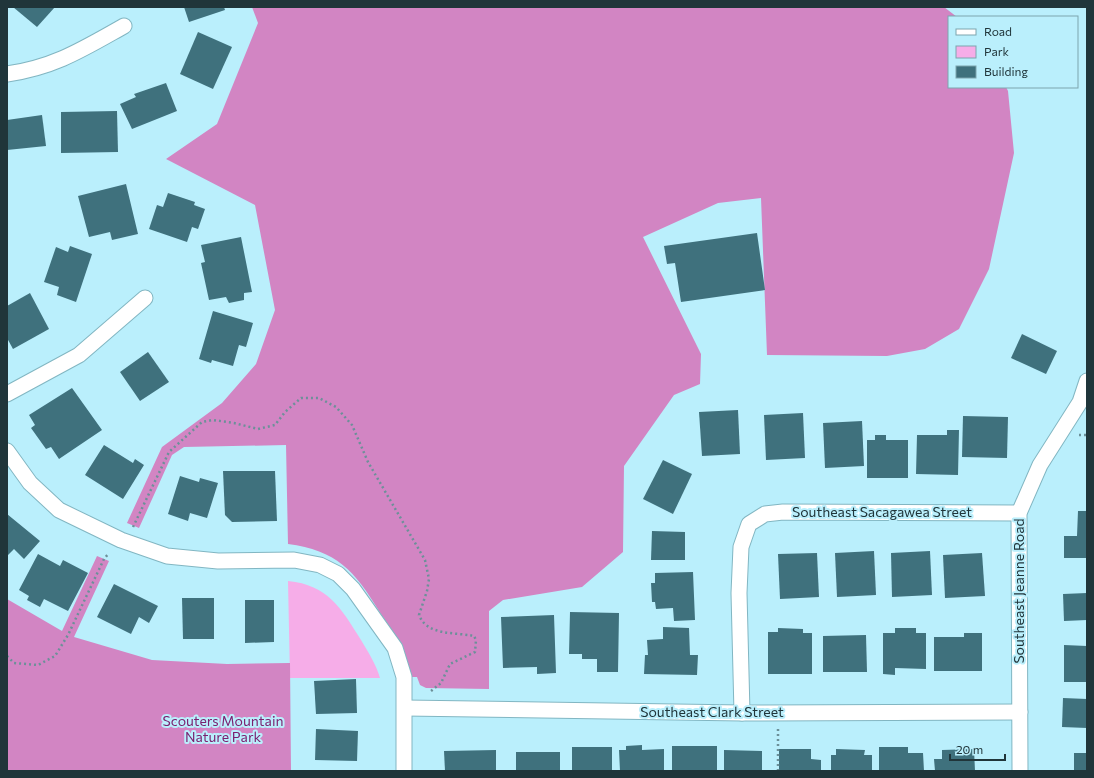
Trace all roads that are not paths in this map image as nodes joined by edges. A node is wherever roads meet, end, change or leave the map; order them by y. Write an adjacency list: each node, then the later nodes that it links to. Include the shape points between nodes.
1 (124, 26): 2 (street, via 68,57 41,68)
2 (7, 74)
3 (145, 298): 5 (street, via 79,355)
4 (1087, 381): 7 (street, Southeast Jeanne Road, via 1080,402 1040,465)
5 (7, 394)
6 (7, 451): 8 (street, via 30,484 59,510 121,540 167,556 218,561 294,560 320,565 338,574 395,648 404,677)
7 (1019, 512): 9 (street, Southeast Jeanne Road); 10 (street, Southeast Sacagawea Street, via 783,512 765,514 749,524 742,547 739,593)
8 (405, 708): 10 (street, Southeast Clark Street); 11 (street)
9 (1020, 712): 10 (street, Southeast Clark Street); 12 (street, Southeast Jeanne Road)
10 (742, 713)
11 (404, 771)
12 (1020, 771)

